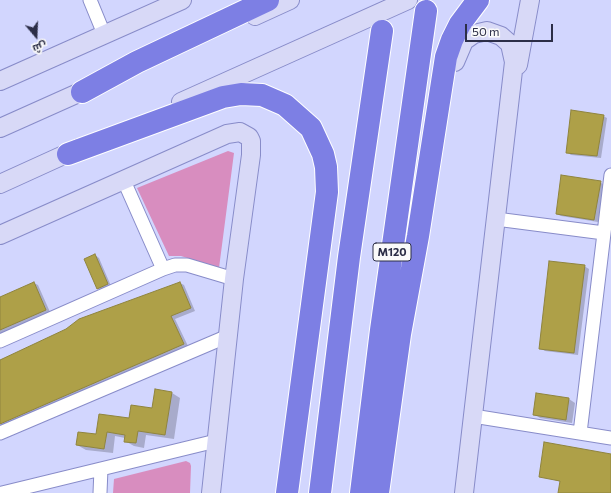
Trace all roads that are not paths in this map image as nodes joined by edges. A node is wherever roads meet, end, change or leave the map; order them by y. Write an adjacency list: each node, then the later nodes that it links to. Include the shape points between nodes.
1 (90, 0): 9 (street)
2 (182, 0): 9 (street)
3 (268, 0): 11 (highway, via 137,62)
4 (290, 0): 11 (street)
5 (478, 0): 15 (highway, via 460,24 446,57)
6 (530, 0): 12 (street)
7 (417, 6): 14 (street); 39 (highway, M120)
8 (382, 31): 38 (highway)
9 (104, 34): 10 (street)
10 (0, 81)
11 (82, 92): 13 (street)
12 (507, 127): 15 (street, via 514,62 510,44 497,34 487,31 474,34 464,40 459,49); 20 (street)
13 (0, 128)
14 (68, 154): 19 (street); 37 (highway, via 223,97 241,94 262,95 285,105 311,128 324,154 327,192)
15 (428, 172): 40 (highway, via 400,334)
16 (611, 175): 17 (street)
17 (611, 178): 21 (street)
18 (124, 180): 22 (street); 24 (street); 25 (street, via 227,134 246,134 251,141 251,154)
19 (0, 184)
20 (496, 219): 21 (street); 28 (street)
21 (604, 233): 23 (street)
22 (0, 235)
23 (606, 257): 30 (street)
24 (163, 269): 25 (street, via 187,265); 27 (street)
25 (234, 279): 26 (street)
26 (228, 336): 29 (street); 32 (street)
27 (0, 341)
28 (473, 416): 30 (street); 41 (street)
29 (0, 433)
30 (580, 433): 31 (street)
31 (611, 438)
32 (216, 441): 33 (street); 36 (street)
33 (100, 469): 34 (street); 35 (street)
34 (5, 493)
35 (100, 493)
36 (210, 493)
37 (287, 493)
38 (320, 493)
39 (361, 493)
40 (378, 493)
41 (464, 493)

